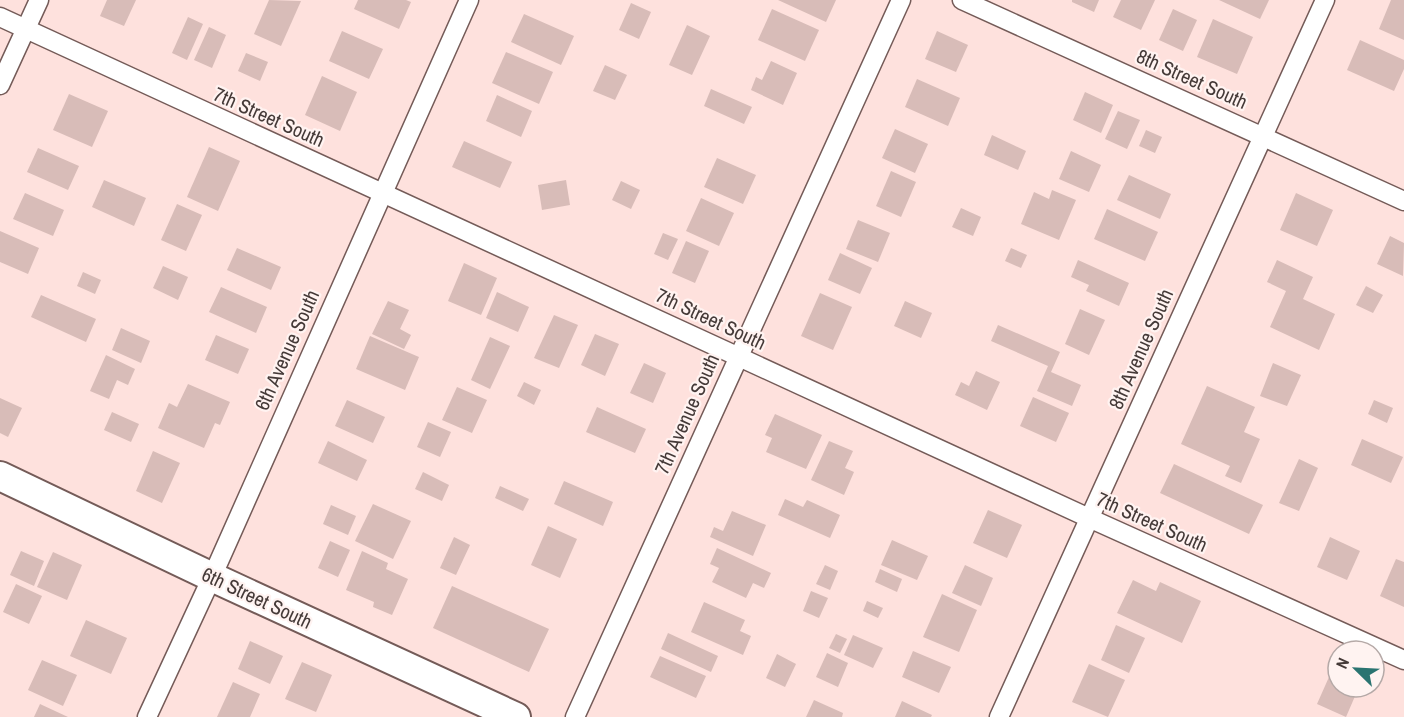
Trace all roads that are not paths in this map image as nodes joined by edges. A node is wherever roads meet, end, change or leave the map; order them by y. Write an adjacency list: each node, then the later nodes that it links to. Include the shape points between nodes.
1 (39, 0): 7 (street)
2 (469, 0): 10 (street, 6th Avenue South)
3 (901, 0): 12 (street, 7th Avenue South)
4 (962, 0): 9 (street, 8th Street South)
5 (1325, 0): 9 (street, 8th Avenue South)
6 (0, 17): 7 (street, 7th Street South)
7 (26, 28): 8 (street); 10 (street, 7th Street South)
8 (0, 85)
9 (1263, 136): 11 (street, 8th Street South); 14 (street, 8th Avenue South)
10 (381, 192): 12 (street, 7th Street South); 15 (street, 6th Avenue South)
11 (1404, 201)
12 (738, 356): 14 (street, 7th Street South); 19 (street, 7th Avenue South)
13 (0, 476): 15 (main road, 6th Street South)
14 (1089, 518): 16 (street, 7th Street South); 20 (street, 8th Avenue South)
15 (212, 578): 17 (street, 6th Avenue South); 18 (main road, 6th Street South)
16 (1404, 660)
17 (147, 717)
18 (516, 717)
19 (575, 717)
20 (999, 717)

